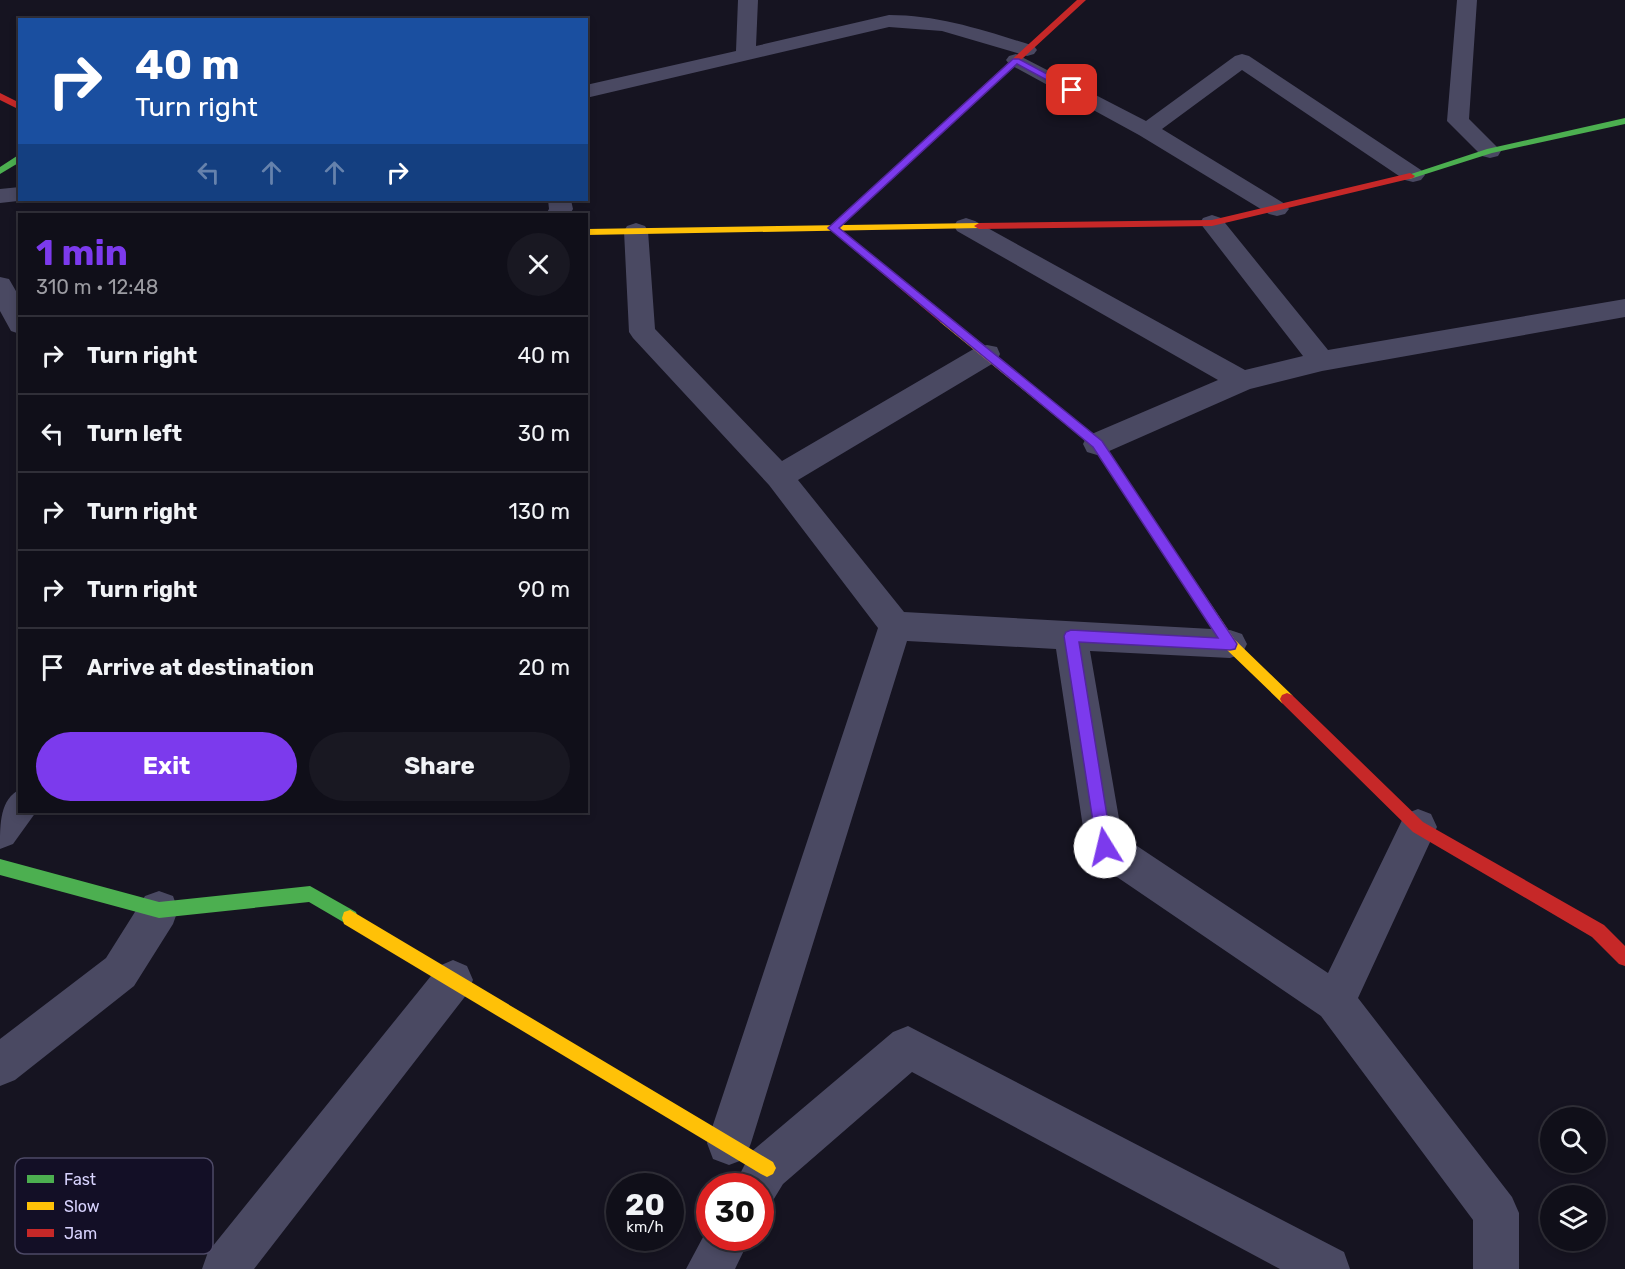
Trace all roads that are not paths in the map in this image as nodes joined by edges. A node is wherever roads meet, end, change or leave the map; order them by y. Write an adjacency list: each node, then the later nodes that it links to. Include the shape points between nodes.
1 (748, 0): 4 (street)
2 (1082, 0): 5 (street)
3 (1467, 0): 13 (street, via 1458,121)
4 (746, 55): 5 (street, via 867,25 912,20); 7 (street)
5 (1022, 55): 12 (street); 22 (street)
6 (588, 79): 7 (street)
7 (636, 81): 8 (street)
8 (588, 92)
9 (0, 96): 10 (street)
10 (18, 106)
11 (1625, 121): 13 (street)
12 (1147, 130): 16 (street, via 1242,60); 19 (street)
13 (1490, 151): 16 (street)
14 (18, 158): 15 (street)
15 (0, 171)
16 (1413, 175): 19 (street)
17 (18, 194): 18 (street)
18 (0, 196)
19 (1277, 209): 20 (street)
20 (1212, 224): 21 (street); 29 (street)
21 (966, 226): 22 (street); 30 (street)
22 (833, 228): 23 (street); 28 (street)
23 (636, 231): 24 (street); 32 (street, via 642,332)
24 (588, 232)
25 (0, 285): 27 (street)
26 (1625, 308): 29 (street)
27 (18, 321)
28 (987, 354): 31 (street); 32 (street)
29 (1322, 361): 30 (street)
30 (1242, 381): 31 (street)
31 (1097, 444): 35 (street)
32 (779, 477): 33 (street)
33 (895, 626): 34 (street); 45 (street)
34 (1071, 636): 35 (street); 43 (street, via 1105,847)
35 (1230, 644): 37 (street)
36 (18, 808): 38 (street)
37 (1418, 827): 41 (street, via 1598,931); 43 (street)
38 (0, 831)
39 (0, 867): 40 (street)
40 (159, 910): 42 (street, via 310,894); 44 (street, via 120,972)
41 (1625, 958)
42 (453, 980): 45 (street); 49 (street)
43 (1335, 1002): 52 (street, via 1496,1213)
44 (0, 1065)
45 (729, 1143): 46 (street)
46 (758, 1173)
47 (766, 1173): 51 (street, via 908,1047)
48 (719, 1251): 50 (street)
49 (225, 1269)
50 (709, 1269)
51 (1327, 1269)
52 (1496, 1269)

